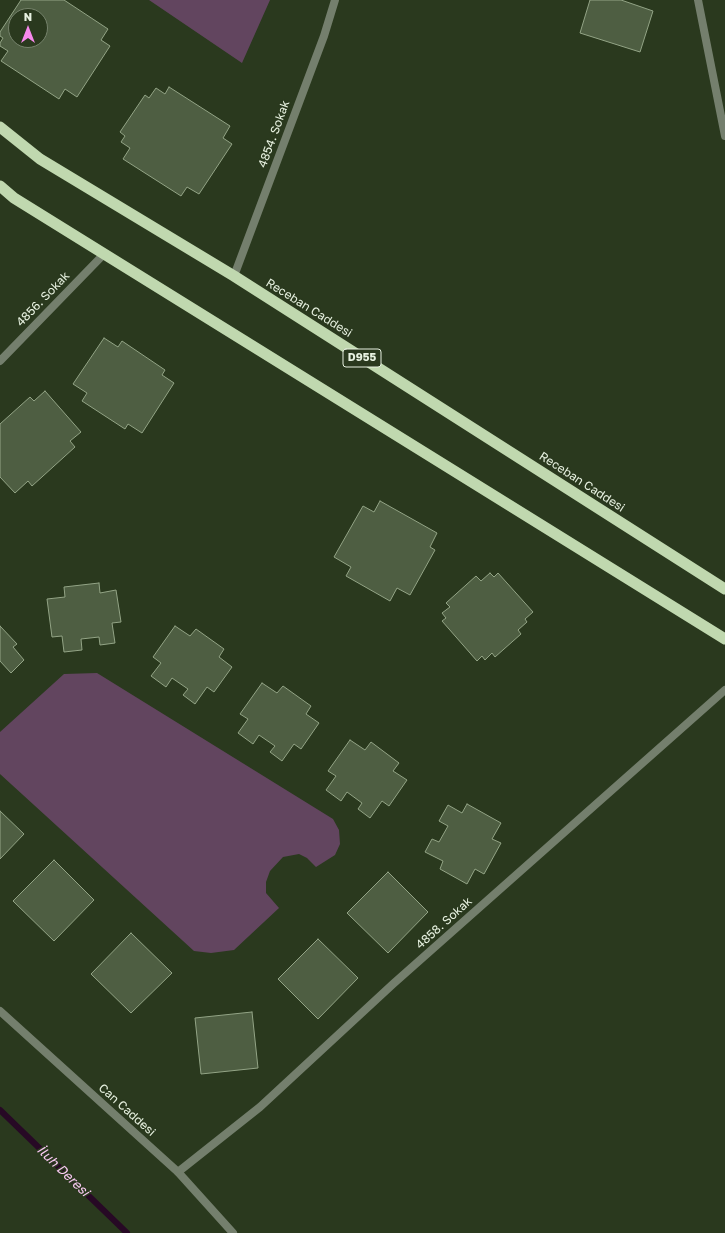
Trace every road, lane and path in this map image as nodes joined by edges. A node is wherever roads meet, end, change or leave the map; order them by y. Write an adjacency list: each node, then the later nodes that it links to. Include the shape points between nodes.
1 (335, 0): 7 (street, 4854. Sokak, via 324,36)
2 (698, 0): 4 (street)
3 (0, 127): 7 (highway, Receban Caddesi / D955, via 40,159)
4 (725, 136)
5 (0, 186): 6 (highway, via 14,198)
6 (104, 254): 8 (street, 4856. Sokak); 10 (highway)
7 (234, 276): 9 (highway, Receban Caddesi / D955)
8 (0, 361)
9 (725, 589)
10 (725, 639)
11 (725, 690): 13 (street, 4858. Sokak, via 399,979 260,1107)
12 (0, 1011): 13 (street, Can Caddesi)
13 (178, 1172): 14 (street, Can Caddesi)
14 (233, 1233)

